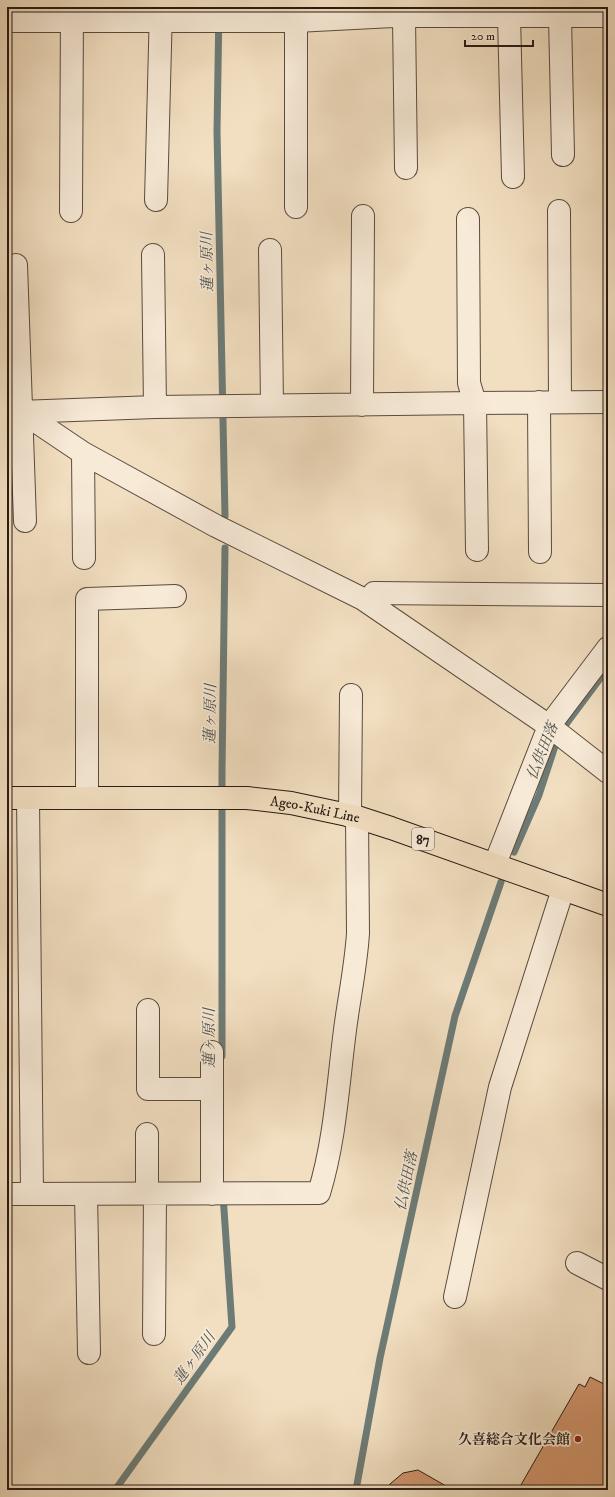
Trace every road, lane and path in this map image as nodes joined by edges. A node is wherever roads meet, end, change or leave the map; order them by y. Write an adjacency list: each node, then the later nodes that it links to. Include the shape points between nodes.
1 (480, 11): 5 (street); 6 (street)
2 (564, 13): 6 (street); 7 (street); 10 (street)
3 (72, 14): 4 (street); 8 (street); 15 (street)
4 (161, 14): 9 (street); 13 (street)
5 (397, 14): 9 (street); 11 (street)
6 (510, 16): 12 (street)
7 (608, 16)
8 (7, 21)
9 (296, 21): 14 (street)
10 (563, 155)
11 (406, 168)
12 (513, 177)
13 (156, 200)
14 (296, 207)
15 (71, 211)
16 (559, 211): 23 (street)
17 (362, 216): 27 (street)
18 (468, 219): 25 (street, via 469,382)
19 (270, 250): 26 (street)
20 (153, 255): 28 (street)
21 (16, 265): 29 (street)
22 (539, 402): 23 (street); 25 (street); 33 (street)
23 (560, 402): 24 (street)
24 (608, 402)
25 (475, 403): 27 (street); 32 (street)
26 (272, 405): 27 (street); 28 (street)
27 (362, 405)
28 (155, 407): 29 (street)
29 (12, 409): 30 (street); 31 (street)
30 (83, 453): 34 (street); 40 (street, via 216,526 363,600)
31 (25, 521)
32 (478, 550)
33 (540, 552)
34 (84, 558)
35 (374, 593): 36 (street)
36 (608, 595)
37 (175, 596): 44 (street, via 87,599)
38 (608, 648): 40 (street)
39 (351, 695): 45 (street)
40 (556, 731): 41 (street); 46 (street)
41 (608, 772)
42 (7, 798): 43 (main road, Ageo-Kuki Line / 87)
43 (28, 798): 44 (main road, Ageo-Kuki Line / 87); 54 (street)
44 (87, 798): 45 (main road, Ageo-Kuki Line / 87, via 222,797 291,803)
45 (354, 816): 46 (main road, Ageo-Kuki Line / 87); 57 (street, via 357,952 328,1158 319,1193)
46 (495, 864): 47 (main road, Ageo-Kuki Line / 87)
47 (563, 889): 48 (main road, Ageo-Kuki Line / 87); 60 (street, via 500,1087)
48 (608, 905)
49 (148, 1010): 51 (street, via 148,1089)
50 (212, 1052): 51 (street)
51 (212, 1089): 57 (street)
52 (147, 1134): 56 (street)
53 (7, 1194): 54 (street)
54 (32, 1194): 55 (street)
55 (86, 1194): 56 (street); 62 (street)
56 (151, 1194): 57 (street); 61 (street)
57 (212, 1194)
58 (577, 1263): 59 (street)
59 (608, 1279)
60 (455, 1297)
61 (154, 1334)
62 (89, 1353)

